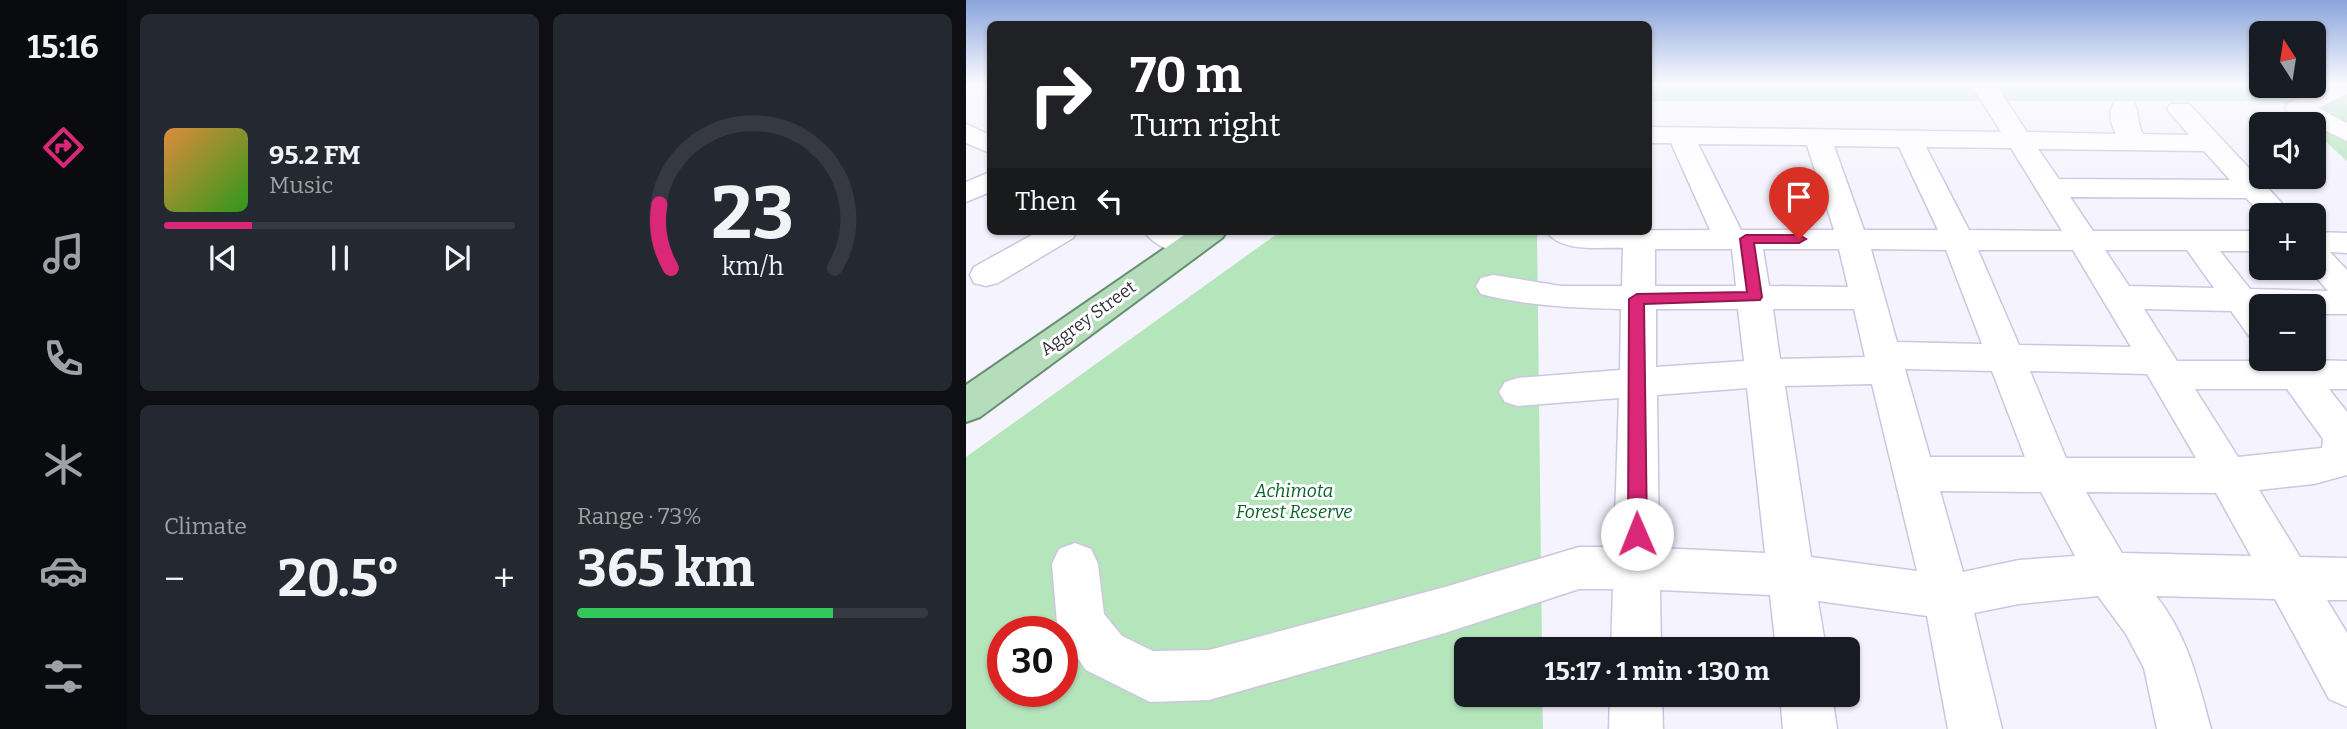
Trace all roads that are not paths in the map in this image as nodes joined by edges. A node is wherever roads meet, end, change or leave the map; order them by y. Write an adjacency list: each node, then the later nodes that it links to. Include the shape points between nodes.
1 (2005, 118): 11 (street)
2 (2123, 118): 12 (street)
3 (2188, 118): 14 (street)
4 (2318, 118): 6 (street)
5 (966, 132): 13 (street)
6 (2347, 132)
7 (1652, 135): 8 (street)
8 (1681, 136): 9 (street); 26 (street)
9 (1818, 137): 10 (street); 27 (street)
10 (1909, 139): 11 (street); 28 (street)
11 (2020, 140): 12 (street); 17 (street)
12 (2134, 141): 14 (street)
13 (987, 143)
14 (2211, 143): 16 (street)
15 (987, 182): 20 (street)
16 (2249, 185)
17 (2053, 188): 18 (street); 30 (street)
18 (2249, 189)
19 (2253, 189): 21 (street)
20 (966, 193)
21 (2266, 203)
22 (1055, 235): 35 (street)
23 (1569, 235): 25 (street)
24 (1186, 236): 55 (main road, Aggrey Street)
25 (1639, 239): 26 (street); 41 (street)
26 (1738, 239): 27 (street); 38 (street)
27 (1852, 239): 28 (street); 40 (street)
28 (1958, 239): 30 (street); 45 (street)
29 (2195, 240): 30 (street); 31 (street); 42 (street)
30 (2085, 241): 39 (street)
31 (2249, 241)
32 (2326, 242): 33 (street)
33 (2347, 243)
34 (2326, 267): 37 (street)
35 (986, 275)
36 (1493, 286): 41 (street, via 1561,297)
37 (2347, 291)
38 (1755, 297): 40 (street); 41 (street); 51 (street)
39 (2119, 297): 42 (street); 47 (street)
40 (1866, 298): 46 (street)
41 (1637, 299): 53 (street)
42 (2240, 300): 43 (street); 44 (street)
43 (2347, 303)
44 (2249, 312)
45 (2003, 358): 46 (street); 47 (street); 57 (street)
46 (1884, 363): 51 (street); 56 (street)
47 (2161, 368): 48 (street); 58 (street)
48 (2249, 368)
49 (2294, 371): 58 (street, via 2343,437 2341,460)
50 (2320, 371): 52 (street)
51 (1765, 373): 53 (street); 62 (street)
52 (2347, 374)
53 (1638, 381): 54 (street); 60 (street)
54 (1518, 392)
55 (966, 406)
56 (1914, 474): 57 (street); 65 (street)
57 (2053, 475): 58 (street); 61 (street)
58 (2225, 476): 64 (street)
59 (1075, 564): 60 (street, via 1081,623 1104,653 1150,677 1209,675 1579,568)
60 (1636, 570): 62 (street, via 1703,569); 66 (street)
61 (2109, 574): 64 (street); 65 (street, via 2019,582); 74 (street, via 2168,661)
62 (1794, 576): 65 (street); 67 (street)
63 (2347, 579): 64 (street)
64 (2290, 580): 68 (street)
65 (1947, 597): 73 (street)
66 (1636, 637)
67 (1800, 637)
68 (2347, 681)
69 (1636, 707): 71 (street)
70 (1807, 707): 72 (street)
71 (1636, 729)
72 (1810, 729)
73 (1975, 729)
74 (2184, 729)

